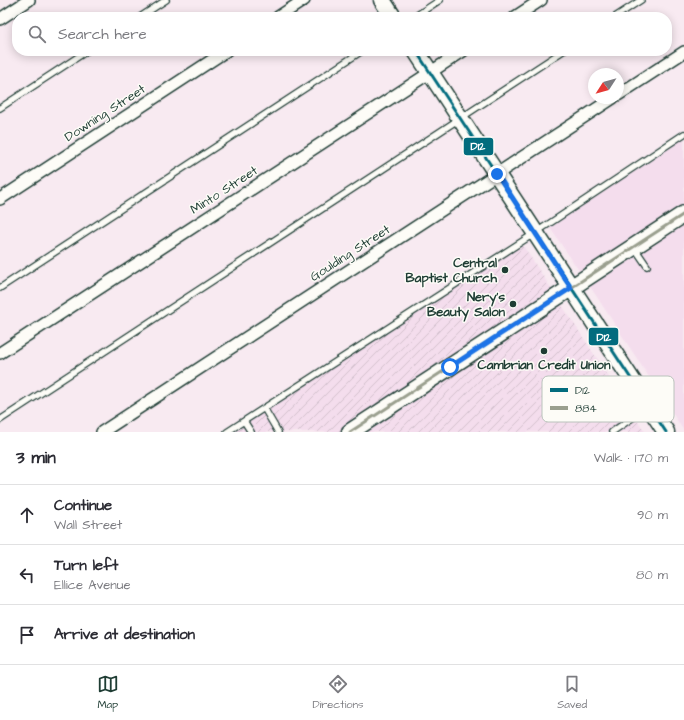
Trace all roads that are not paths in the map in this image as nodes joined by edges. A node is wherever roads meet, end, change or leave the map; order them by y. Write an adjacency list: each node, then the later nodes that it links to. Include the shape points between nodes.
1 (29, 0): 14 (street)
2 (166, 0): 8 (lane)
3 (304, 0): 9 (street)
4 (382, 0): 10 (main road)
5 (440, 0): 11 (lane)
6 (541, 0): 12 (street)
7 (641, 0): 13 (lane)
8 (148, 12)
9 (286, 12)
10 (390, 12)
11 (422, 12)
12 (523, 12)
13 (623, 12)
14 (0, 19)
15 (684, 52): 23 (street)
16 (79, 56): 25 (lane)
17 (218, 56): 29 (street, Downing Street)
18 (354, 56): 34 (lane)
19 (419, 56): 22 (main road)
20 (455, 56): 22 (street, Minto Street)
21 (555, 56): 26 (lane)
22 (430, 72): 26 (main road); 36 (street, Minto Street)
23 (624, 91)
24 (604, 104): 28 (street, Goulding Street)
25 (0, 108)
26 (460, 118): 28 (main road); 39 (lane)
27 (684, 134): 31 (lane)
28 (497, 174): 31 (main road); 43 (street, Goulding Street)
29 (0, 199)
30 (684, 214): 32 (main road)
31 (535, 233): 35 (main road); 38 (lane)
32 (634, 247): 33 (lane); 35 (main road)
33 (647, 266)
34 (0, 288)
35 (571, 288): 37 (main road); 47 (main road)
36 (0, 353)
37 (629, 376)
38 (264, 408): 40 (lane); 46 (lane)
39 (0, 420)
40 (244, 421): 44 (lane); 45 (lane)
41 (626, 422): 48 (lane)
42 (659, 422): 49 (main road)
43 (102, 432)
44 (227, 432)
45 (251, 432)
46 (278, 432)
47 (350, 432)
48 (612, 432)
49 (666, 432)

